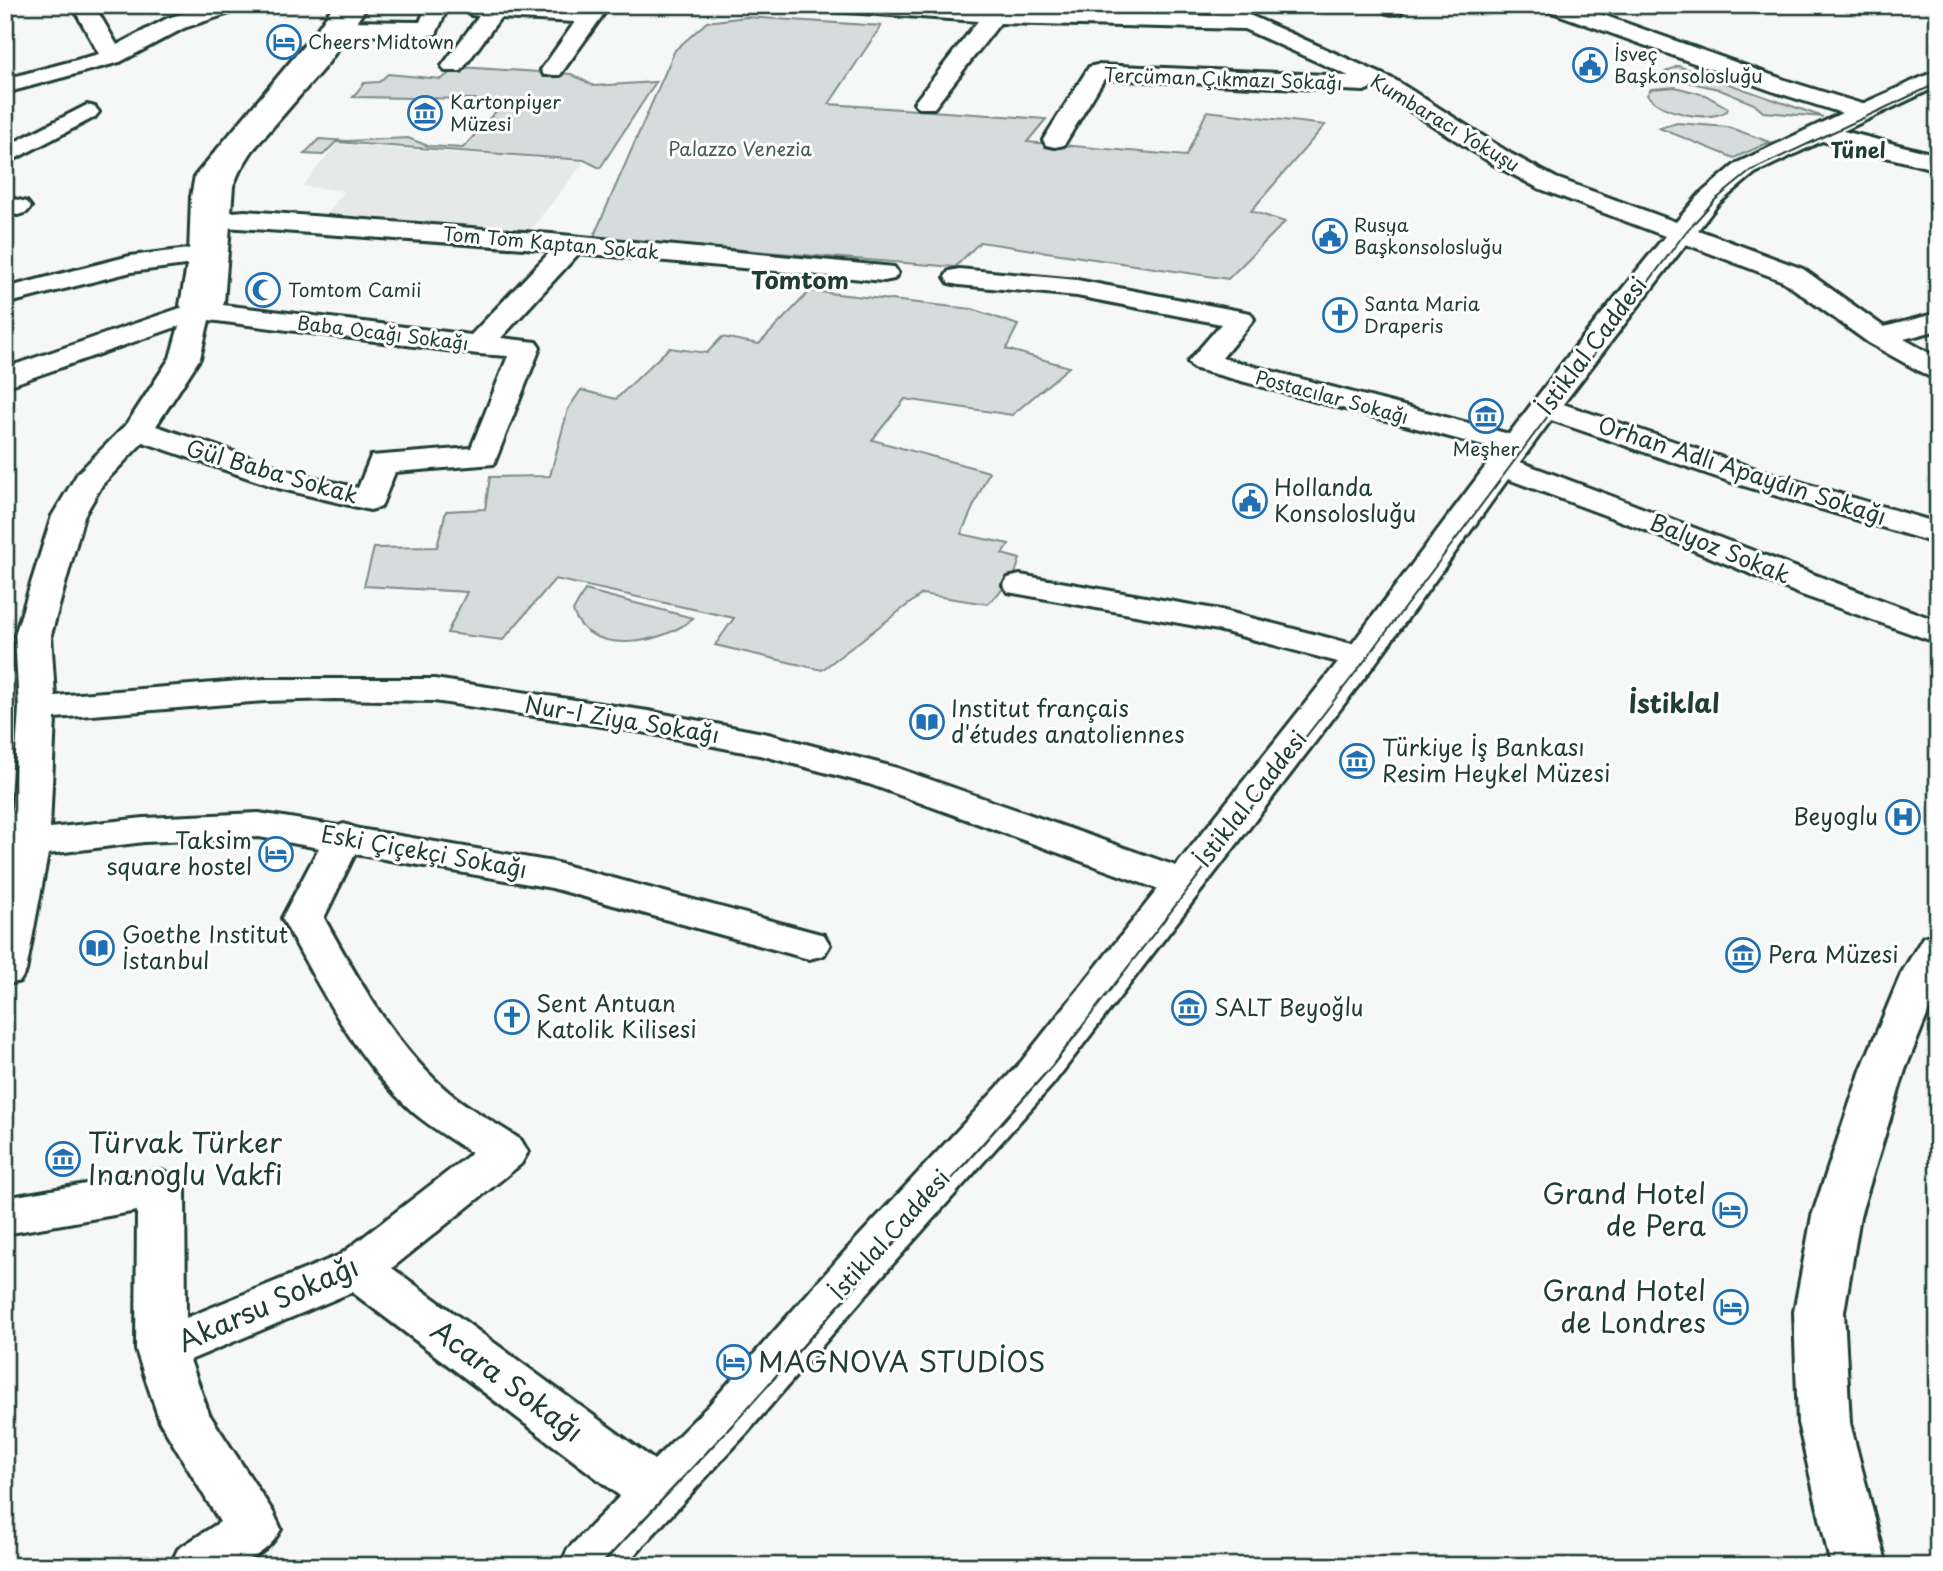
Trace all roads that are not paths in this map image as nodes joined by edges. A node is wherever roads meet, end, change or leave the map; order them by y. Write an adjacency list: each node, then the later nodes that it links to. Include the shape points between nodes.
1 (83, 5): 13 (street)
2 (231, 5): 13 (street, via 176,23)
3 (357, 5): 11 (street)
4 (438, 5): 11 (street, via 428,29)
5 (832, 5): 10 (street)
6 (1209, 5): 12 (street, Kumbaracı Yokuşu)
7 (1554, 5): 21 (street)
8 (489, 8): 9 (street); 14 (street)
9 (596, 11): 15 (street)
10 (989, 11): 12 (street); 19 (street)
11 (344, 17): 26 (street, via 225,172); 29 (street, via 208,176 204,197)
12 (1246, 23): 17 (street, Kumbaracı Yokuşu)
13 (112, 57): 18 (street)
14 (453, 66)
15 (552, 70)
16 (1938, 77): 21 (street, İstiklal Caddesi)
17 (1387, 85): 23 (street, Tercüman Çıkmazı Sokağı, via 1097,72); 27 (street, Kumbaracı Yokuşu, via 1547,183)
18 (5, 86)
19 (926, 103)
20 (86, 112): 24 (street)
21 (1863, 112): 22 (street, İstiklal Caddesi)
22 (1821, 132): 25 (street); 27 (street, İstiklal Caddesi, via 1746,168 1709,199)
23 (1055, 141)
24 (5, 157)
25 (1938, 163)
26 (218, 220): 28 (street, Tom Tom Kaptan Sokak); 29 (street)
27 (1682, 232): 35 (street, Kumbaracı Yokuşu, via 1793,275); 39 (street, İstiklal Caddesi)
28 (572, 244): 30 (street, Tom Tom Kaptan Sokak); 36 (street)
29 (208, 254): 32 (street, via 130,264); 33 (street, via 210,303)
30 (884, 273)
31 (958, 277): 41 (street, Postacılar Sokağı, via 1077,288 1241,319 1203,362)
32 (5, 296)
33 (198, 310): 36 (street, Baba Ocağı Sokağı); 38 (street); 40 (street, via 185,358)
34 (1938, 321): 35 (street)
35 (1879, 337): 37 (street, Kumbaracı Yokuşu)
36 (478, 345): 42 (street, Baba Ocağı Sokağı, via 526,348 483,457)
37 (1938, 370)
38 (5, 378)
39 (1546, 408): 41 (street, İstiklal Caddesi); 43 (street, Orhan Adlı Apaydın Sokağı, via 1745,476)
40 (138, 430): 42 (street, Gül Baba Sokak, via 289,481 370,500); 46 (street, via 89,480 68,516)
41 (1509, 455): 45 (street, Balyoz Sokak, via 1657,523); 47 (street, İstiklal Caddesi)
42 (382, 463)
43 (1938, 534)
44 (1020, 585): 47 (street, via 1220,620)
45 (1938, 633)
46 (19, 647): 48 (street)
47 (1361, 657): 51 (street, İstiklal Caddesi)
48 (37, 708): 50 (street); 51 (street, Nur-I Ziya Sokağı, via 265,690 433,690 648,722 768,745 883,776)
49 (344, 837): 50 (street, Eski Çiçekçi Sokağı, via 259,825 144,830); 52 (street, Eski Çiçekçi Sokağı, via 553,875); 56 (street, Akarsu Sokağı, via 303,918 345,994 392,1061 430,1101 505,1153)
50 (30, 843): 54 (street)
51 (1185, 884): 58 (street, İstiklal Caddesi, via 1037,1073)
52 (809, 945)
53 (1938, 947): 61 (street, via 1922,974 1883,1070 1836,1216 1819,1312 1824,1423)
54 (5, 971)
55 (5, 1216): 57 (street, via 161,1189)
56 (357, 1269): 57 (street, Akarsu Sokağı); 58 (street, Acara Sokağı)
57 (162, 1350): 59 (street, via 186,1422 254,1529)
58 (657, 1493): 60 (street, İstiklal Caddesi)
59 (198, 1566)
60 (588, 1566)
61 (1859, 1566)

